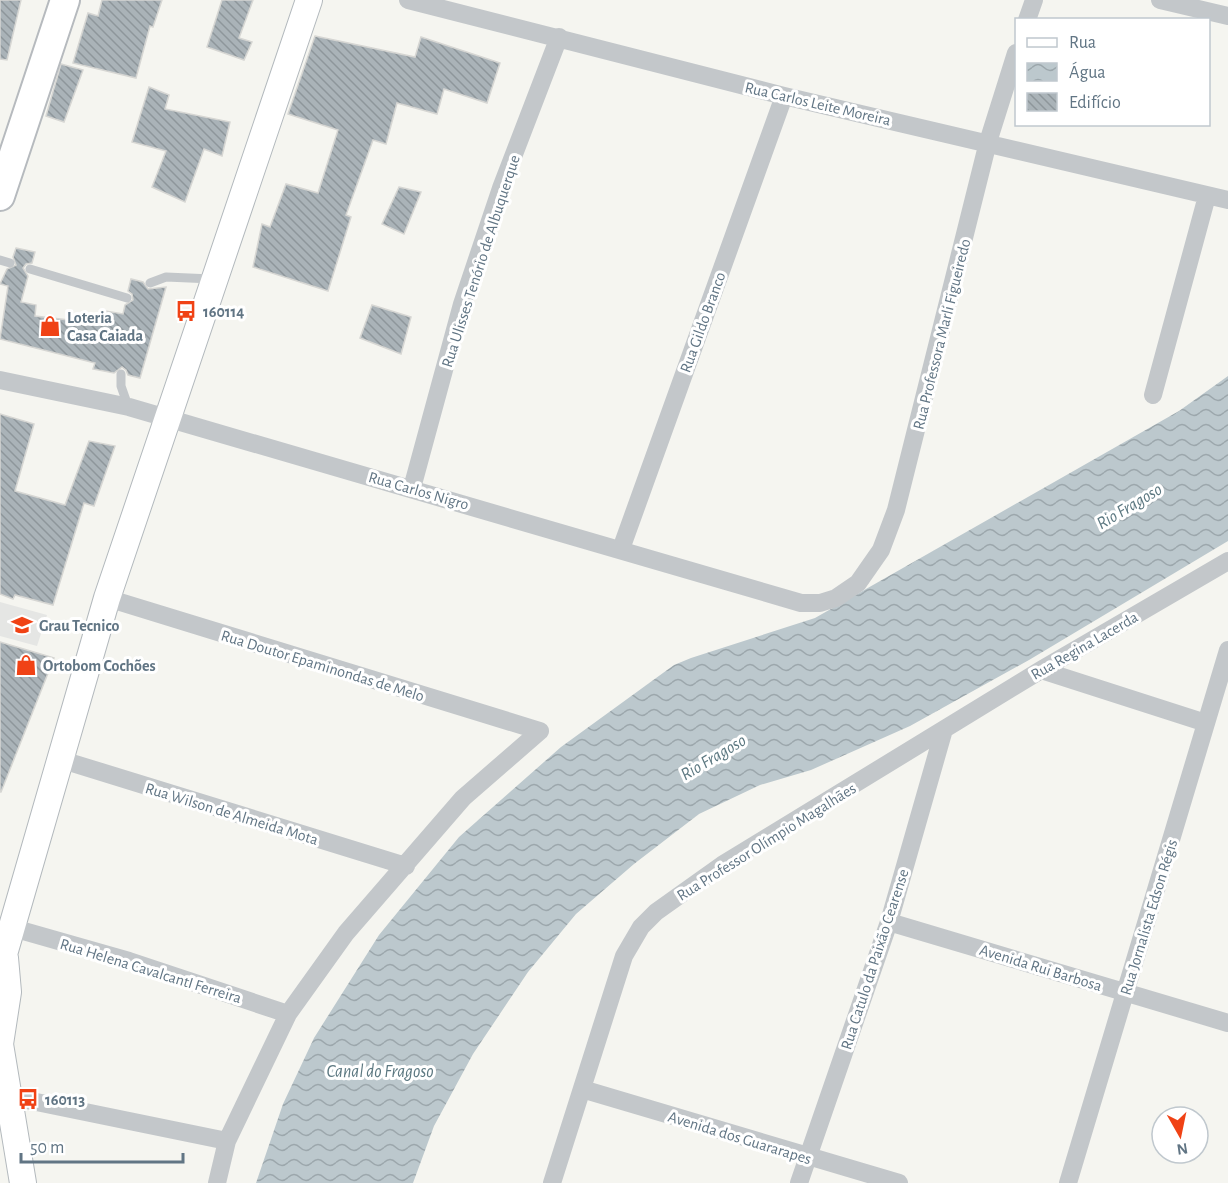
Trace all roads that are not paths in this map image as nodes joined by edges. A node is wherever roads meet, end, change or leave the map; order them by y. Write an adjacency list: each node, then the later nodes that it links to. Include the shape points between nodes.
1 (64, 0): 12 (main road)
2 (309, 0): 18 (main road)
3 (408, 0): 8 (street, Rua Carlos Leite Moreira)
4 (1034, 0): 7 (street)
5 (1160, 0): 6 (street)
6 (1228, 16)
7 (1029, 18)
8 (559, 37): 10 (street, Rua Carlos Leite Moreira); 26 (street, Rua Ulisses Tenório de Albuquerque, via 466,293)
9 (1015, 59): 11 (street, Rua Professora Marli Figueiredo)
10 (784, 96): 11 (street, Rua Carlos Leite Moreira); 27 (street, Rua Gildo Branco)
11 (988, 142): 13 (street, Rua Carlos Leite Moreira); 30 (street, Rua Professora Marli Figueiredo, via 896,510 873,564 858,583)
12 (0, 196)
13 (1207, 196): 14 (street, Rua Carlos Leite Moreira); 23 (street)
14 (1228, 200)
15 (0, 260): 16 (lane)
16 (10, 263)
17 (30, 269): 20 (lane)
18 (215, 279): 19 (lane, via 166,277); 25 (main road)
19 (150, 283)
20 (127, 297)
21 (121, 374): 24 (lane)
22 (0, 380): 24 (street, Rua Carlos Nigro)
23 (1154, 395)
24 (129, 407): 25 (street, Rua Carlos Nigro)
25 (168, 418): 26 (street, Rua Carlos Nigro); 29 (main road)
26 (412, 488): 27 (street, Rua Carlos Nigro)
27 (621, 549): 30 (street, Rua Carlos Nigro, via 783,600 813,604)
28 (1228, 561): 32 (street, Rua Regina Lacerda)
29 (107, 598): 35 (main road); 36 (street, Rua Doutor Epaminondas de Melo, via 540,731 463,798)
30 (836, 598)
31 (1228, 650): 33 (street, Rua Jornalista Edson Régis)
32 (1041, 670): 33 (street); 34 (street, Rua Regina Lacerda)
33 (1206, 723): 40 (street, Rua Jornalista Edson Régis)
34 (943, 732): 37 (street, Rua Catulo da Paixão Cearense); 43 (street, Rua Professor Olímpio Magalhães, via 722,865 641,927 624,956)
35 (59, 759): 36 (street, Rua Wilson de Almeida Mota); 38 (main road)
36 (406, 866): 41 (street, via 346,933)
37 (889, 922): 40 (street, Avenida Rui Barbosa); 48 (street, Rua Catulo da Paixão Cearense)
38 (13, 928): 39 (main road); 41 (street, Rua Helena CavalcantI Ferreira, via 129,961)
39 (3, 963): 44 (main road, via 8,992 0,1044)
40 (1126, 993): 42 (street, Avenida Rui Barbosa); 54 (street, Rua Jornalista Edson Régis)
41 (288, 1014): 46 (street)
42 (1228, 1023)
43 (582, 1089): 48 (street, Avenida dos Guararapes); 51 (street, Rua Professor Olímpio Magalhães)
44 (7, 1096): 46 (street); 47 (main road)
45 (0, 1127): 47 (main road)
46 (227, 1141): 50 (street)
47 (17, 1149): 49 (main road)
48 (806, 1157): 52 (street, Rua Catulo da Paixão Cearense); 53 (street, Avenida dos Guararapes)
49 (23, 1183)
50 (217, 1183)
51 (552, 1183)
52 (799, 1183)
53 (899, 1183)
54 (1068, 1183)

